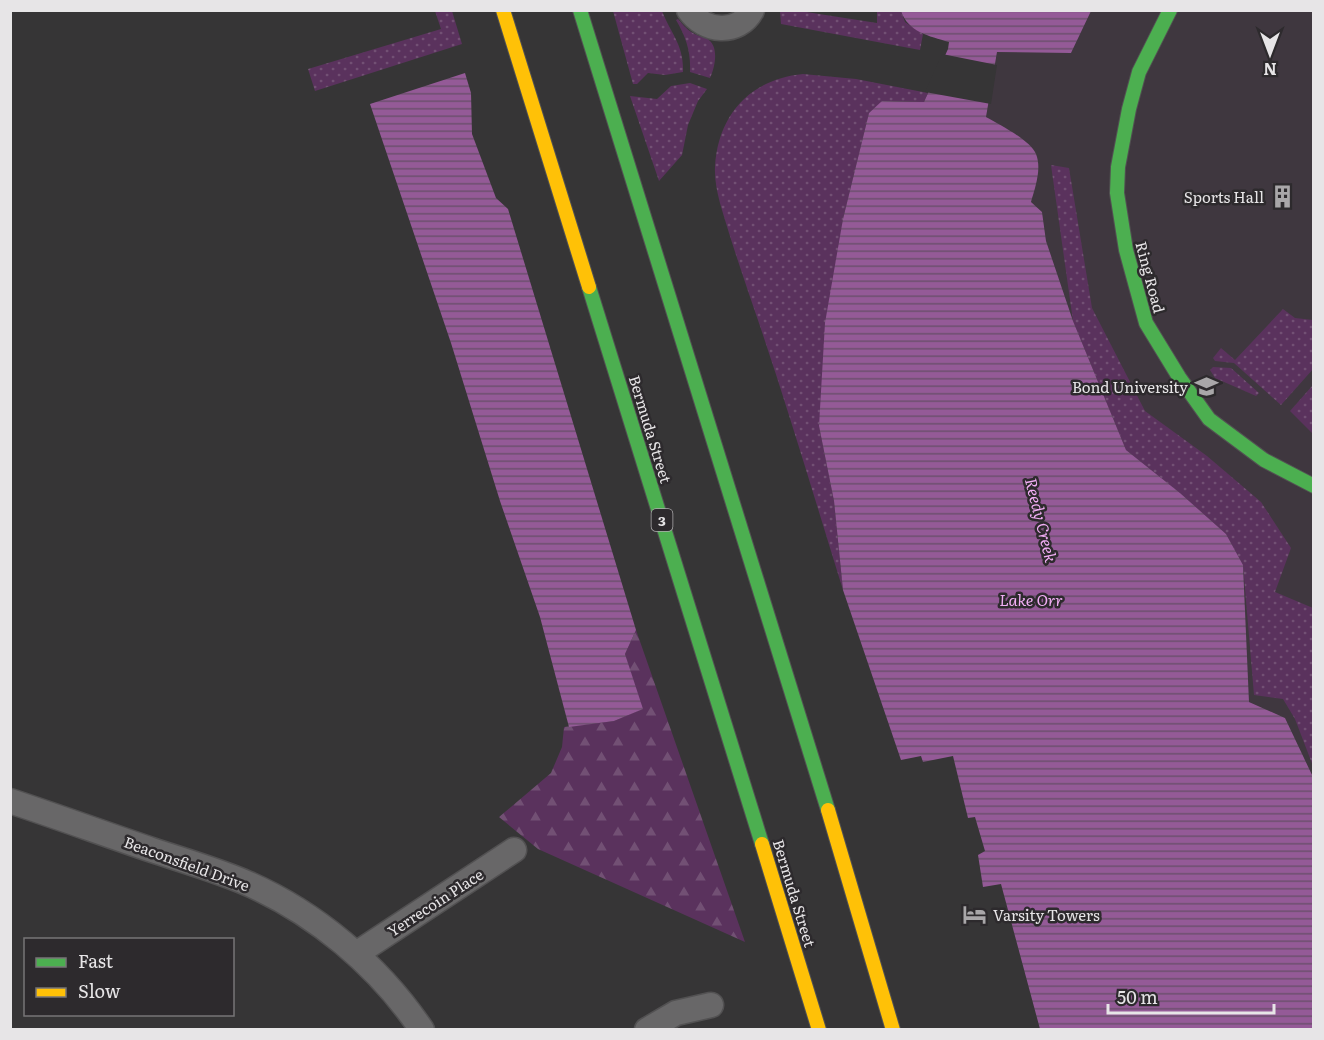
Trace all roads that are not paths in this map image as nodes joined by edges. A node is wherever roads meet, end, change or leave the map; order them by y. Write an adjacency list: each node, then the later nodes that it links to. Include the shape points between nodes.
1 (503, 10): 13 (main road, Bermuda Street / 3)
2 (580, 10): 14 (main road)
3 (689, 10): 4 (street, via 704,25 725,28 742,21)
4 (752, 10)
5 (1170, 10): 6 (main road, Ring Road, via 1139,72 1118,167 1117,193 1126,250 1146,323 1209,419 1264,460)
6 (1314, 486)
7 (10, 801): 9 (street, Beaconsfield Drive, via 243,882 288,905)
8 (514, 850): 9 (street, Yerrecoin Place)
9 (356, 954): 11 (street, Beaconsfield Drive)
10 (711, 1005): 12 (street, via 676,1013)
11 (422, 1029)
12 (647, 1029)
13 (819, 1029)
14 (893, 1029)

